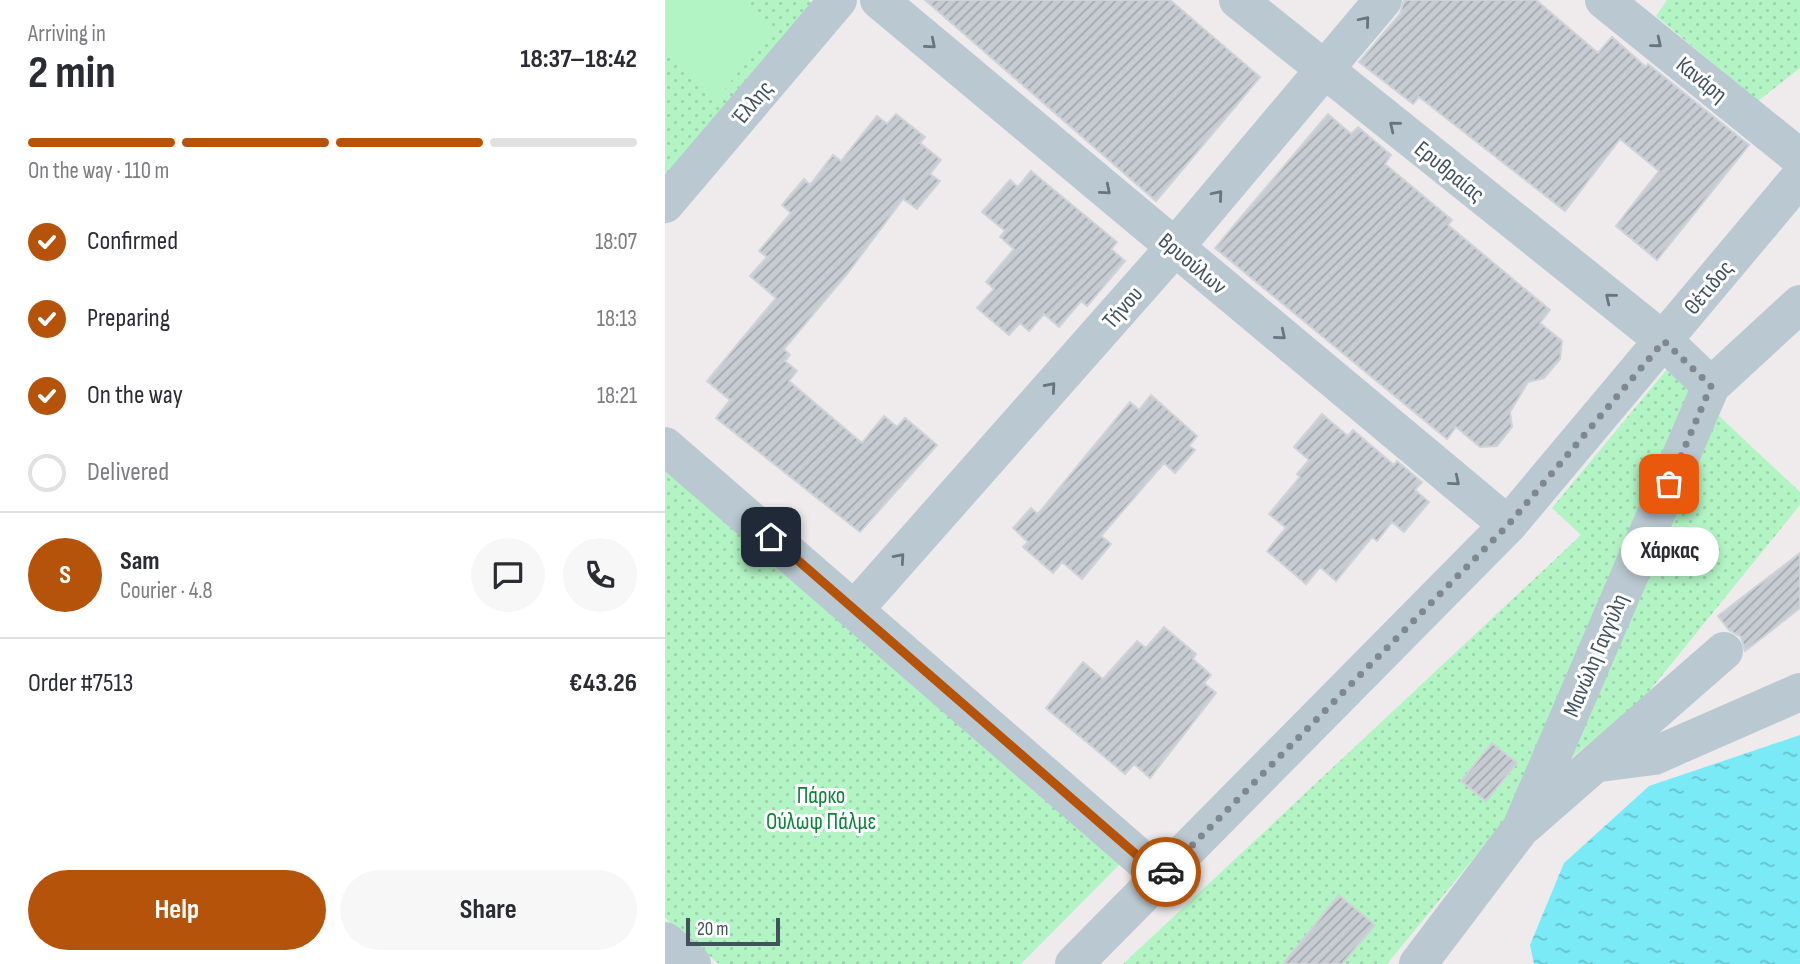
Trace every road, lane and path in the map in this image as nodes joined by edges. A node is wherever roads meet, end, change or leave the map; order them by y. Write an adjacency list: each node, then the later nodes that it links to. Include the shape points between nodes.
1 (838, 0): 9 (street, Έλλης)
2 (879, 0): 10 (street, Βρυούλων, one-way to 10)
3 (1238, 0): 6 (street, Ερυθραίας)
4 (1383, 0): 6 (street, Τήνου, one-way to 4)
5 (1604, 0): 7 (street, Κανάρη, one-way to 7)
6 (1323, 70): 10 (street, Τήνου, one-way to 6); 12 (street, Ερυθραίας, one-way to 6)
7 (1800, 158)
8 (1800, 177): 12 (street, Θέτιδος)
9 (665, 204)
10 (1175, 247): 15 (street, Βρυούλων, one-way to 15); 16 (street, Τήνου, one-way to 10)
11 (1800, 303): 13 (street)
12 (1664, 341): 13 (street); 15 (street, Θέτιδος)
13 (1711, 386): 20 (street, Μανώλη Γαγγύλη)
14 (665, 446): 16 (street)
15 (1508, 525): 21 (street, Θέτιδος)
16 (855, 609): 21 (street)
17 (1724, 651): 19 (street)
18 (1800, 692): 19 (street, via 1654,756)
19 (1600, 763): 20 (street)
20 (1521, 828): 25 (street, Μανώλη Γαγγύλη)
21 (1162, 877): 24 (street, Θέτιδος)
22 (665, 941): 23 (street)
23 (692, 964)
24 (1074, 964)
25 (1418, 964)

